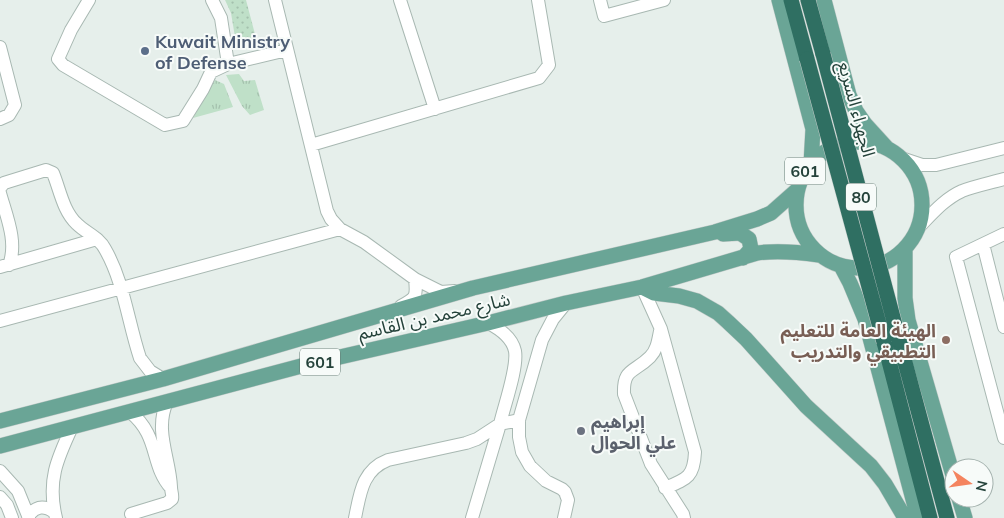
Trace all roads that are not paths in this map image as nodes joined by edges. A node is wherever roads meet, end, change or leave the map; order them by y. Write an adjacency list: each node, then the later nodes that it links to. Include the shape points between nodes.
1 (89, 0): 14 (street, via 58,60 165,125 183,121 211,72)
2 (212, 0): 14 (street, via 221,18)
3 (274, 0): 13 (street)
4 (400, 0): 15 (street)
5 (538, 0): 15 (street, via 549,65 546,72 538,78)
6 (600, 0): 7 (street, via 604,16)
7 (664, 0)
8 (779, 0): 21 (main road, via 813,129)
9 (791, 0): 71 (highway, الجهراء السريع / 80, bridge)
10 (808, 0): 72 (highway, الجهراء السريع / 80, bridge)
11 (824, 0): 18 (main road, الجهراء السريع, via 849,95 856,111)
12 (0, 47): 16 (street, via 15,105)
13 (287, 50): 14 (street); 17 (street)
14 (228, 64)
15 (435, 108): 17 (street)
16 (0, 119)
17 (311, 145): 26 (street, via 327,211)
18 (887, 148): 20 (main road, 601); 21 (main road, 601, via 864,142 846,143 830,149)
19 (1004, 148): 20 (street, via 936,165 922,165)
20 (901, 158): 27 (main road, 601, via 915,175 920,191 922,208)
21 (811, 164): 24 (main road, 601)
22 (1004, 179): 27 (street, via 952,197)
23 (0, 188): 30 (street, via 4,183 51,171 68,214)
24 (797, 190): 28 (main road, شارع محمد بن القاسم / 601, via 771,213); 33 (main road, 601, via 799,226 810,247)
25 (0, 193): 35 (street, via 13,245)
26 (340, 229): 37 (street, via 364,242); 39 (street)
27 (917, 229): 32 (main road, 601)
28 (715, 232): 34 (main road, via 747,236 752,246); 40 (main road, شارع محمد بن القاسم / 601)
29 (1004, 234): 31 (street)
30 (97, 239): 35 (street); 39 (street, via 113,263)
31 (983, 244): 45 (street); 54 (street, via 956,257)
32 (905, 249): 36 (main road, 601, via 876,267 852,269); 56 (main road, via 908,320)
33 (819, 255): 34 (main road, شارع محمد بن القاسم / 601, via 770,251); 36 (main road, 601)
34 (744, 258): 38 (main road, شارع محمد بن القاسم / 601)
35 (5, 266)
36 (841, 266): 61 (main road, via 865,319)
37 (415, 280): 40 (street, via 441,292); 42 (street, via 417,292 414,299)
38 (642, 287): 41 (main road, شارع محمد بن القاسم / 601); 46 (street); 70 (main road, via 654,293 697,301 718,313 806,406 871,466)
39 (121, 288): 43 (street); 47 (street, via 140,358)
40 (462, 290): 42 (main road, شارع محمد بن القاسم / 601)
41 (566, 303): 44 (main road, شارع محمد بن القاسم / 601); 50 (street, via 542,340)
42 (390, 313): 47 (main road, شارع محمد بن القاسم / 601)
43 (0, 321)
44 (488, 323): 48 (main road, شارع محمد بن القاسم / 601, via 305,365); 52 (street, via 499,328 515,350 515,364)
45 (1004, 327)
46 (661, 329): 59 (street, via 695,452 689,477); 59 (street, via 650,357 629,373 624,382 624,394 651,464)
47 (163, 379): 51 (main road, شارع محمد بن القاسم / 601)
48 (167, 402): 49 (main road, شارع محمد بن القاسم / 601); 58 (street, via 161,428)
49 (130, 412): 53 (main road, شارع محمد بن القاسم / 601); 58 (street, via 138,417 148,432 162,474)
50 (519, 420): 52 (street); 68 (street, via 522,452 530,466 539,476 565,492 568,500)
51 (0, 421)
52 (500, 424): 66 (street, via 466,443 388,460 376,466 363,482); 67 (street)
53 (72, 427): 55 (main road, شارع محمد بن القاسم / 601); 63 (street, via 57,459 52,484)
54 (1004, 438)
55 (0, 446)
56 (948, 458)
57 (0, 471): 64 (street, via 18,491)
58 (171, 488): 62 (street, via 173,496 170,502)
59 (665, 488): 69 (street)
60 (0, 497): 65 (street)
61 (916, 511)
62 (131, 514)
63 (55, 515): 64 (street, via 48,507 40,507)
64 (28, 517)
65 (12, 518)
66 (355, 518)
67 (472, 518)
68 (564, 518)
69 (684, 518)
70 (905, 518)
71 (930, 518)
72 (947, 518)

